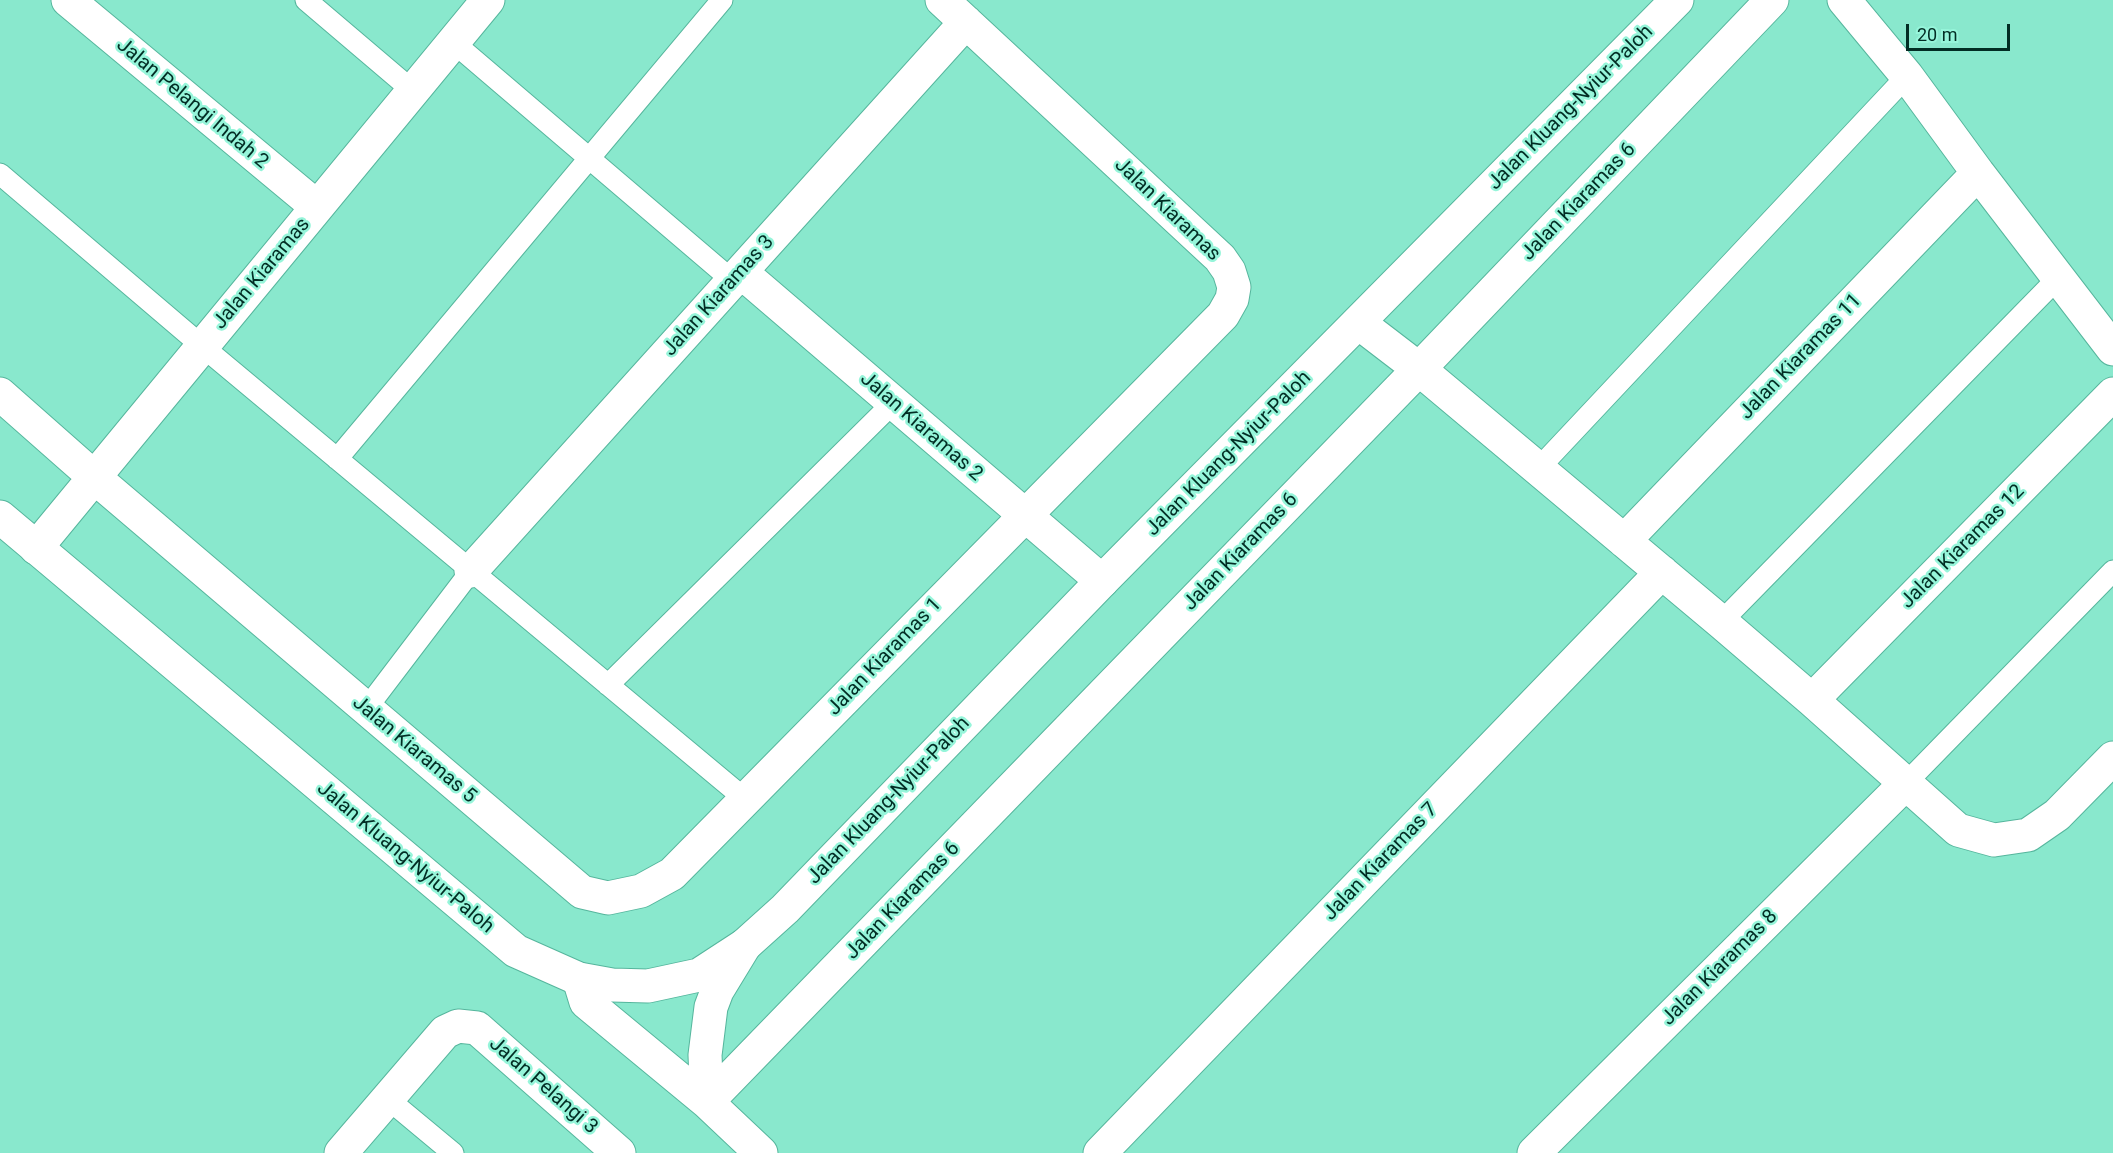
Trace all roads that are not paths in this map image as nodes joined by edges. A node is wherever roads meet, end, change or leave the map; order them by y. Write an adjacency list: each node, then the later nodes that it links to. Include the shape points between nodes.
1 (68, 0): 16 (street, Jalan Pelangi Indah 2)
2 (306, 0): 12 (lane)
3 (488, 0): 10 (street, Jalan Kiaramas)
4 (722, 0): 13 (lane)
5 (942, 0): 9 (street, Jalan Kiaramas)
6 (1677, 0): 19 (street, Jalan Kluang-Nyiur-Paloh)
7 (1773, 0): 22 (street, Jalan Kiaramas 6)
8 (1844, 0): 11 (street)
9 (966, 22): 17 (street, Jalan Kiaramas 3); 29 (street, Jalan Kiaramas, via 1220,258 1234,287 1223,315)
10 (453, 42): 12 (street, Jalan Kiaramas); 13 (lane)
11 (1907, 76): 15 (street); 27 (lane)
12 (413, 91): 16 (street, Jalan Kiaramas)
13 (589, 158): 17 (lane); 26 (lane)
14 (0, 174): 20 (lane)
15 (1978, 174): 18 (street); 31 (street, Jalan Kiaramas 11)
16 (317, 207): 20 (street, Jalan Kiaramas)
17 (737, 277): 25 (street, Jalan Kiaramas 2); 33 (street, Jalan Kiaramas 3)
18 (2057, 279): 21 (street); 37 (lane)
19 (1359, 323): 22 (street); 36 (street, Jalan Kluang-Nyiur-Paloh)
20 (202, 346): 26 (lane); 28 (street, Jalan Kiaramas)
21 (2113, 349)
22 (1419, 369): 27 (street); 47 (street, Jalan Kiaramas 6)
23 (0, 394): 28 (street, Jalan Kiaramas 5)
24 (2113, 394): 39 (street, Jalan Kiaramas 12)
25 (893, 403): 29 (street, Jalan Kiaramas 2); 38 (lane)
26 (337, 459): 33 (lane)
27 (1538, 469): 31 (street)
28 (94, 477): 32 (street, Jalan Kiaramas); 40 (street, Jalan Kiaramas 5)
29 (1024, 515): 36 (street, Jalan Kiaramas 2); 43 (street, Jalan Kiaramas 1)
30 (0, 517): 32 (street, Jalan Kluang-Nyiur-Paloh)
31 (1624, 540): 35 (street)
32 (36, 548): 45 (street, Jalan Kluang-Nyiur-Paloh, via 516,951)
33 (471, 571): 38 (lane); 40 (lane)
34 (2113, 571): 42 (lane)
35 (1662, 572): 37 (street); 52 (street, Jalan Kiaramas 7)
36 (1102, 581): 44 (street, Jalan Kluang-Nyiur-Paloh, via 802,892)
37 (1721, 622): 39 (street)
38 (608, 685): 43 (lane)
39 (1812, 700): 42 (street)
40 (366, 710): 43 (street, Jalan Kiaramas 5, via 582,892 608,898 641,891 672,874)
41 (2113, 758): 42 (street, via 2057,815 2028,836 1994,840 1958,830)
42 (1906, 783): 53 (street, Jalan Kiaramas 8)
43 (745, 799)
44 (745, 945): 45 (street, Jalan Kluang-Nyiur-Paloh, via 699,975 648,986); 47 (street, via 711,1007 705,1055)
45 (579, 979): 47 (street, via 586,1002)
46 (388, 1099): 48 (street, Jalan Pelangi 3); 49 (lane); 50 (street, Jalan Pelangi 3, via 445,1032 458,1026 477,1028)
47 (707, 1102): 51 (street)
48 (341, 1153)
49 (453, 1153)
50 (618, 1153)
51 (761, 1153)
52 (1101, 1153)
53 (1534, 1153)

